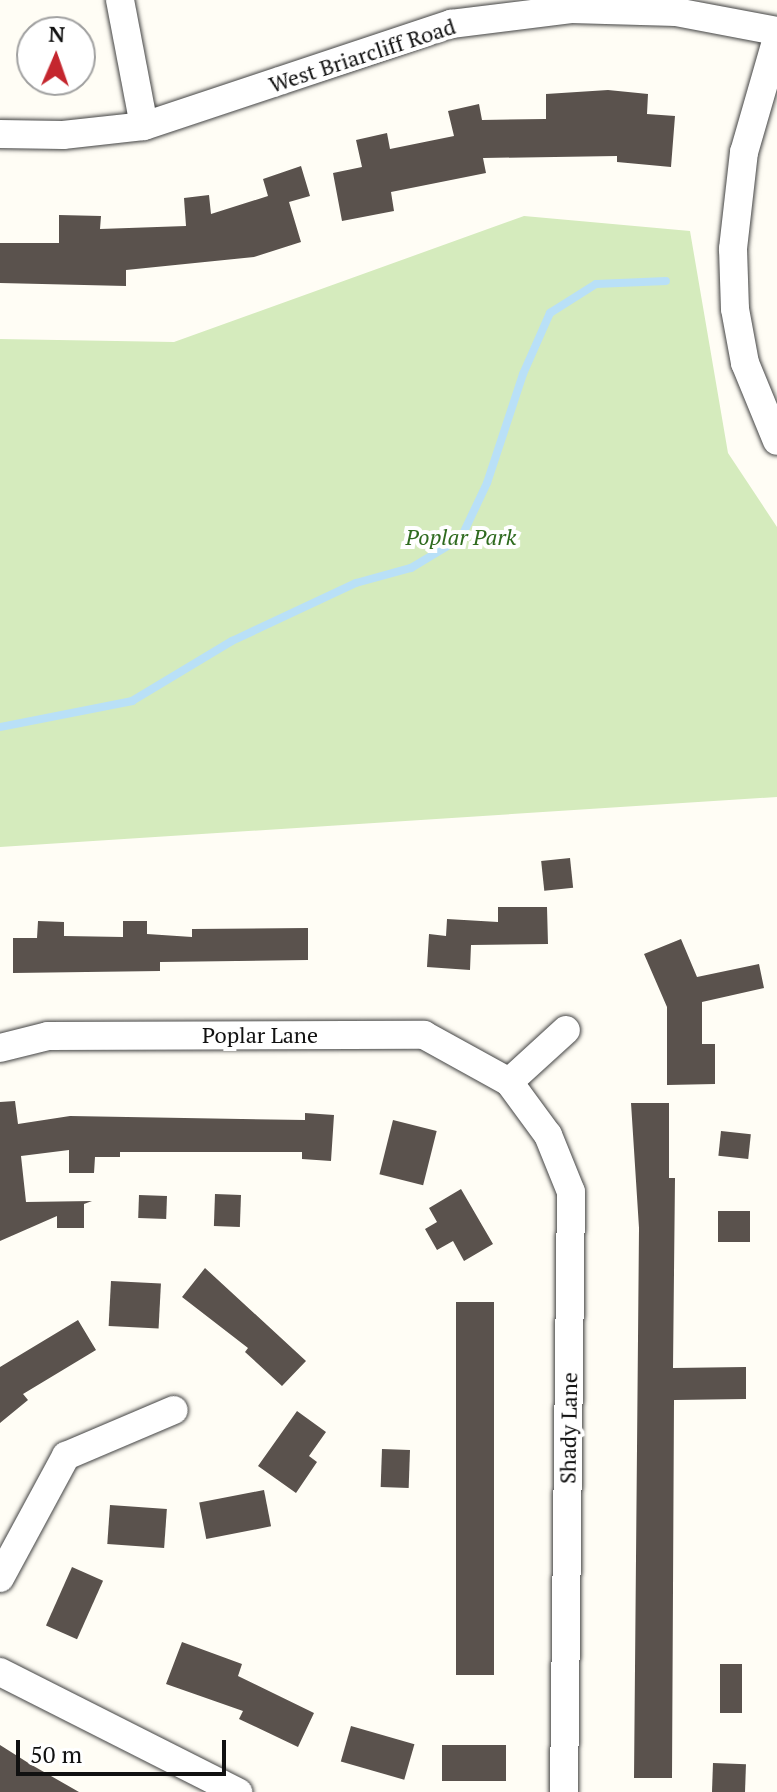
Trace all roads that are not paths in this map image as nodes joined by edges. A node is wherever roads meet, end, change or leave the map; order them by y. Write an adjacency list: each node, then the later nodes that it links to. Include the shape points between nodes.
1 (120, 0): 4 (street)
2 (777, 31): 4 (street, West Briarcliff Road, via 676,12 571,9 451,24)
3 (777, 38): 6 (street, via 744,152 733,249 735,309 745,363)
4 (144, 126): 5 (street, West Briarcliff Road, via 63,135)
5 (0, 134)
6 (777, 441)
7 (566, 1030): 9 (street)
8 (0, 1048): 9 (street, Poplar Lane, via 48,1036 424,1035)
9 (509, 1082): 14 (street, Shady Lane, via 548,1135 571,1192)
10 (174, 1410): 11 (street, via 66,1456)
11 (0, 1578)
12 (0, 1672): 13 (street)
13 (238, 1792)
14 (564, 1792)

